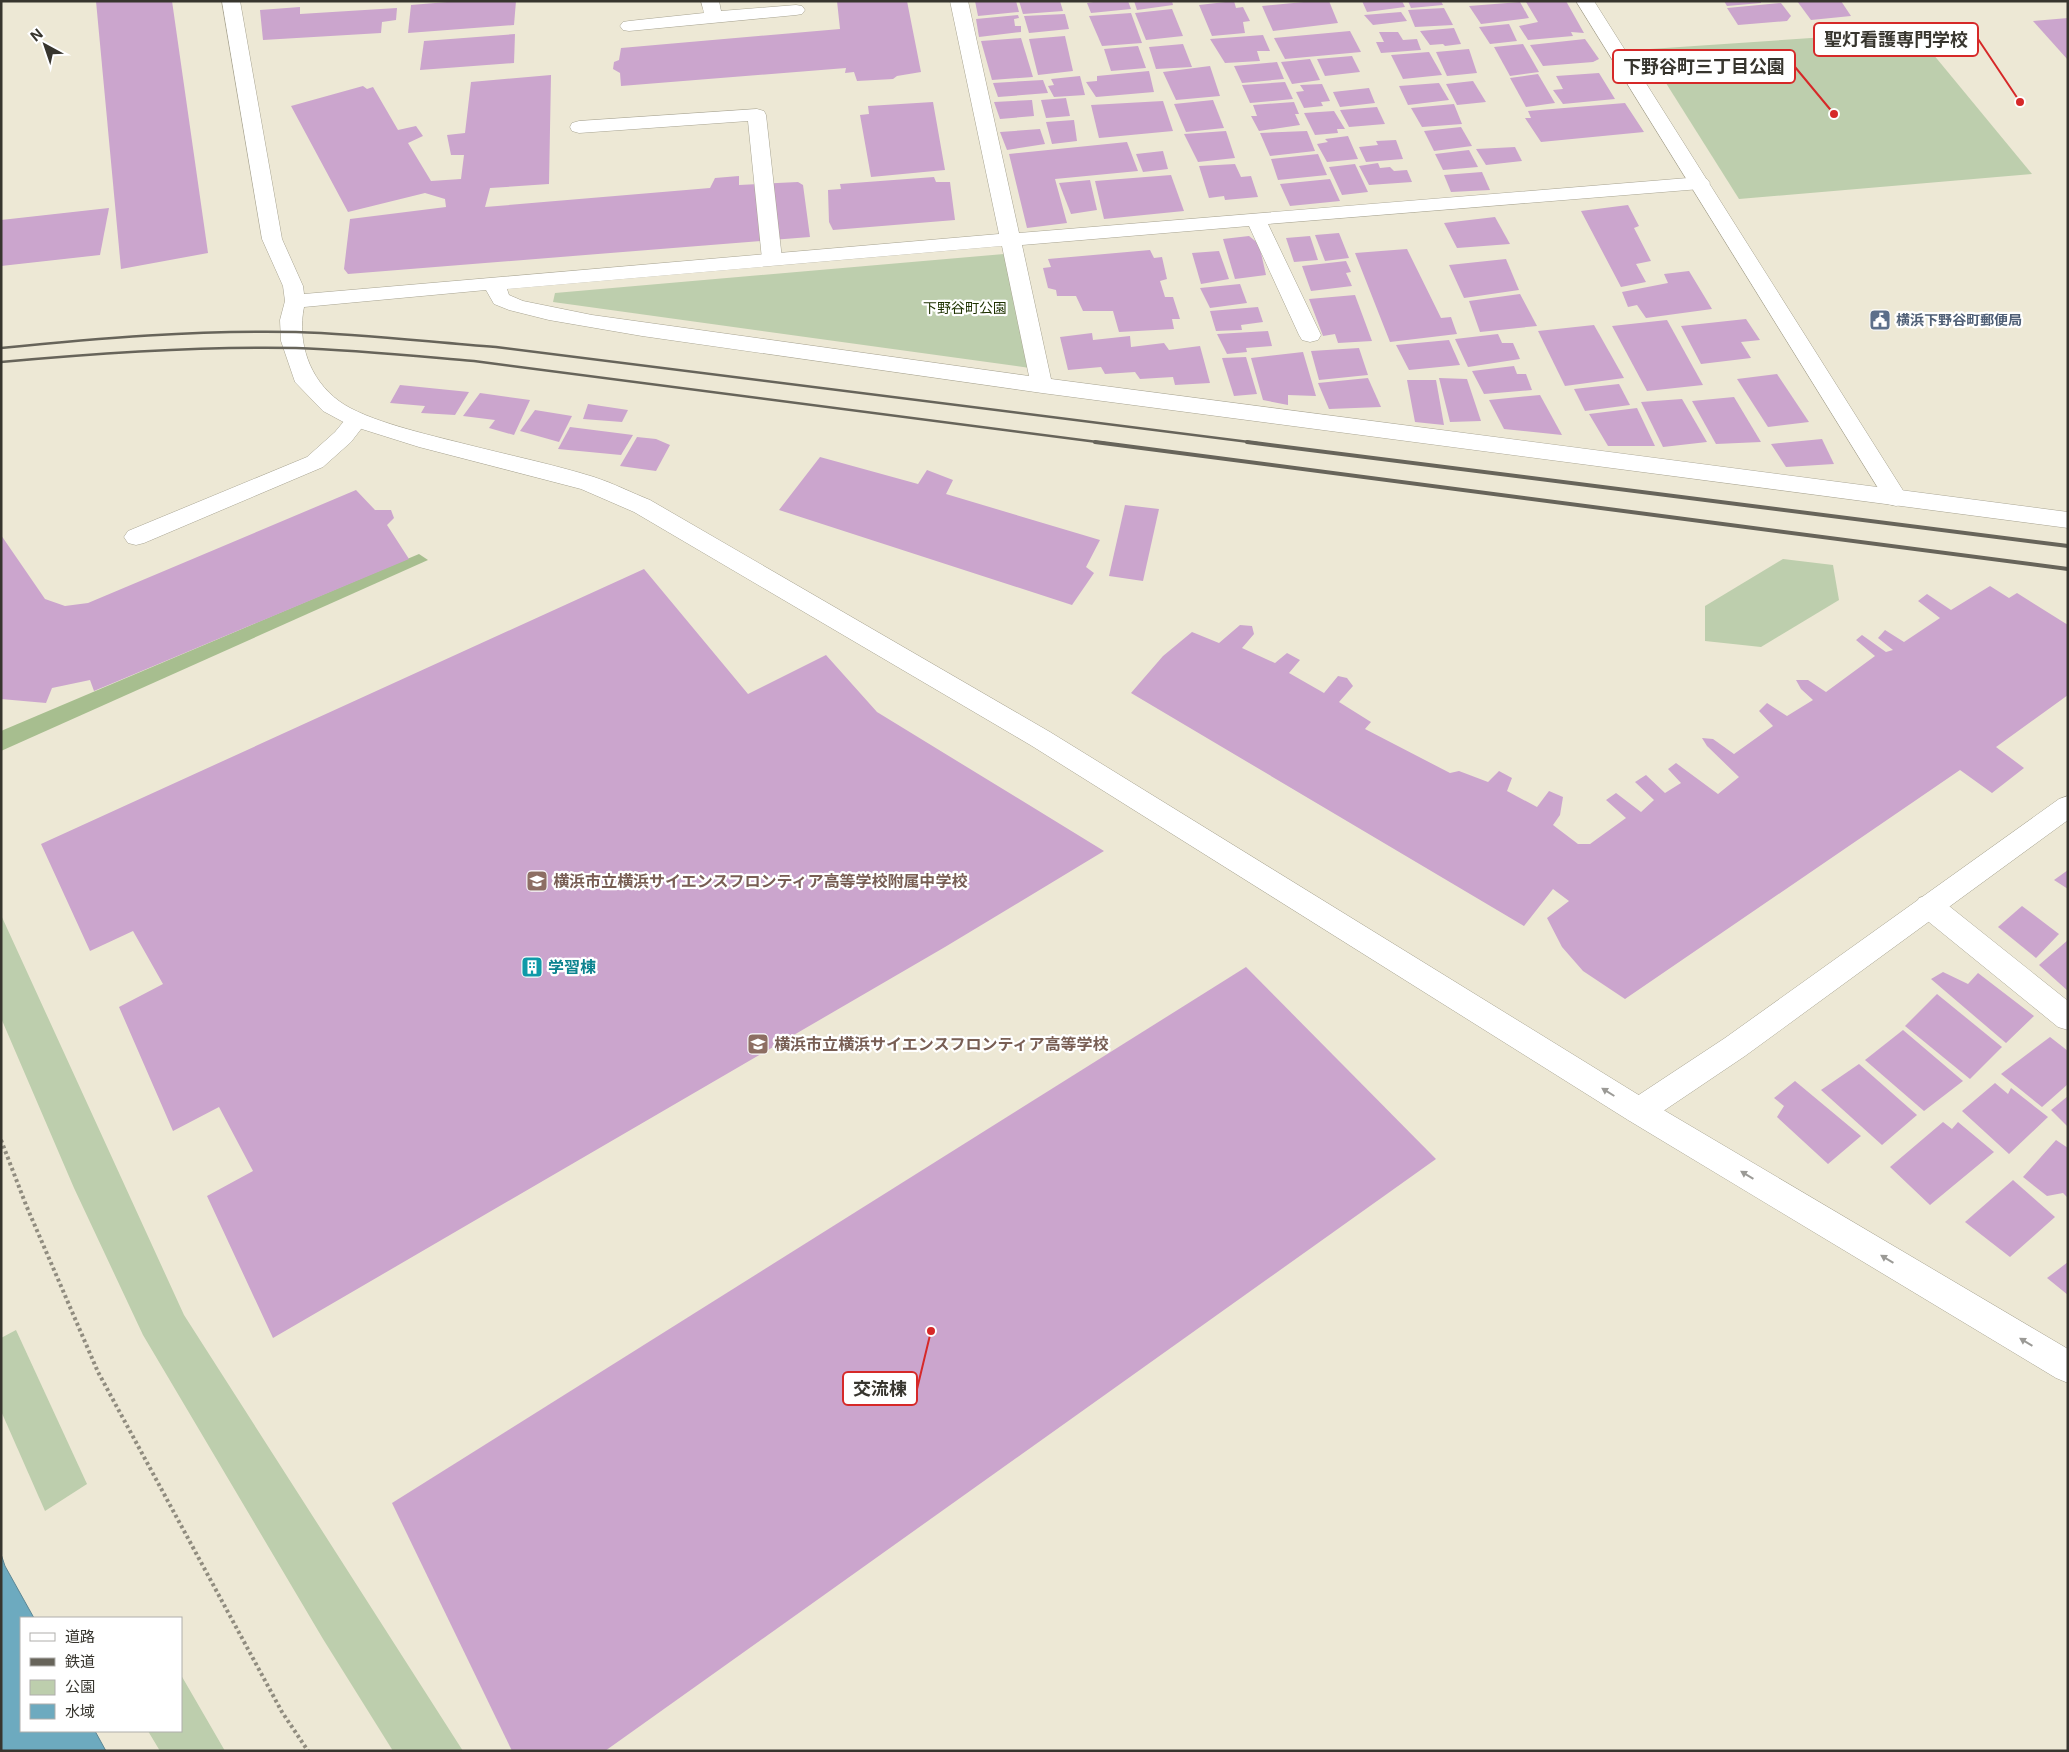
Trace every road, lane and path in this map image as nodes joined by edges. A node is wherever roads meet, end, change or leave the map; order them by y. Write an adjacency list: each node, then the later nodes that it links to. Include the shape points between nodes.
1 (231, 1): 13 (street, via 272,239 293,286)
2 (959, 1): 10 (street)
3 (1585, 1): 8 (street)
4 (712, 9): 5 (street); 6 (street)
5 (796, 10)
6 (629, 26)
7 (579, 127): 11 (street, via 757,115)
8 (1700, 183): 9 (street); 17 (street)
9 (1256, 219): 10 (street); 14 (street)
10 (1012, 241): 11 (street); 15 (street)
11 (772, 259): 12 (street)
12 (495, 284): 13 (street); 15 (street, via 500,299 535,312)
13 (295, 301): 16 (street, via 291,320 292,342 303,377 331,406)
14 (1310, 335)
15 (1042, 386): 17 (street)
16 (357, 420): 19 (street, via 343,438 315,462); 23 (street, one-way to 16, via 1041,739 642,506 588,483 427,442)
17 (1896, 498): 18 (street)
18 (2068, 520)
19 (136, 538)
20 (2068, 806): 21 (street)
21 (1930, 906): 22 (street); 23 (street, via 1735,1047)
22 (2068, 1018)
23 (1639, 1111): 25 (street, one-way to 23)
24 (1, 1140): 26 (path, via 98,1372 282,1712)
25 (2068, 1368)
26 (308, 1751)

